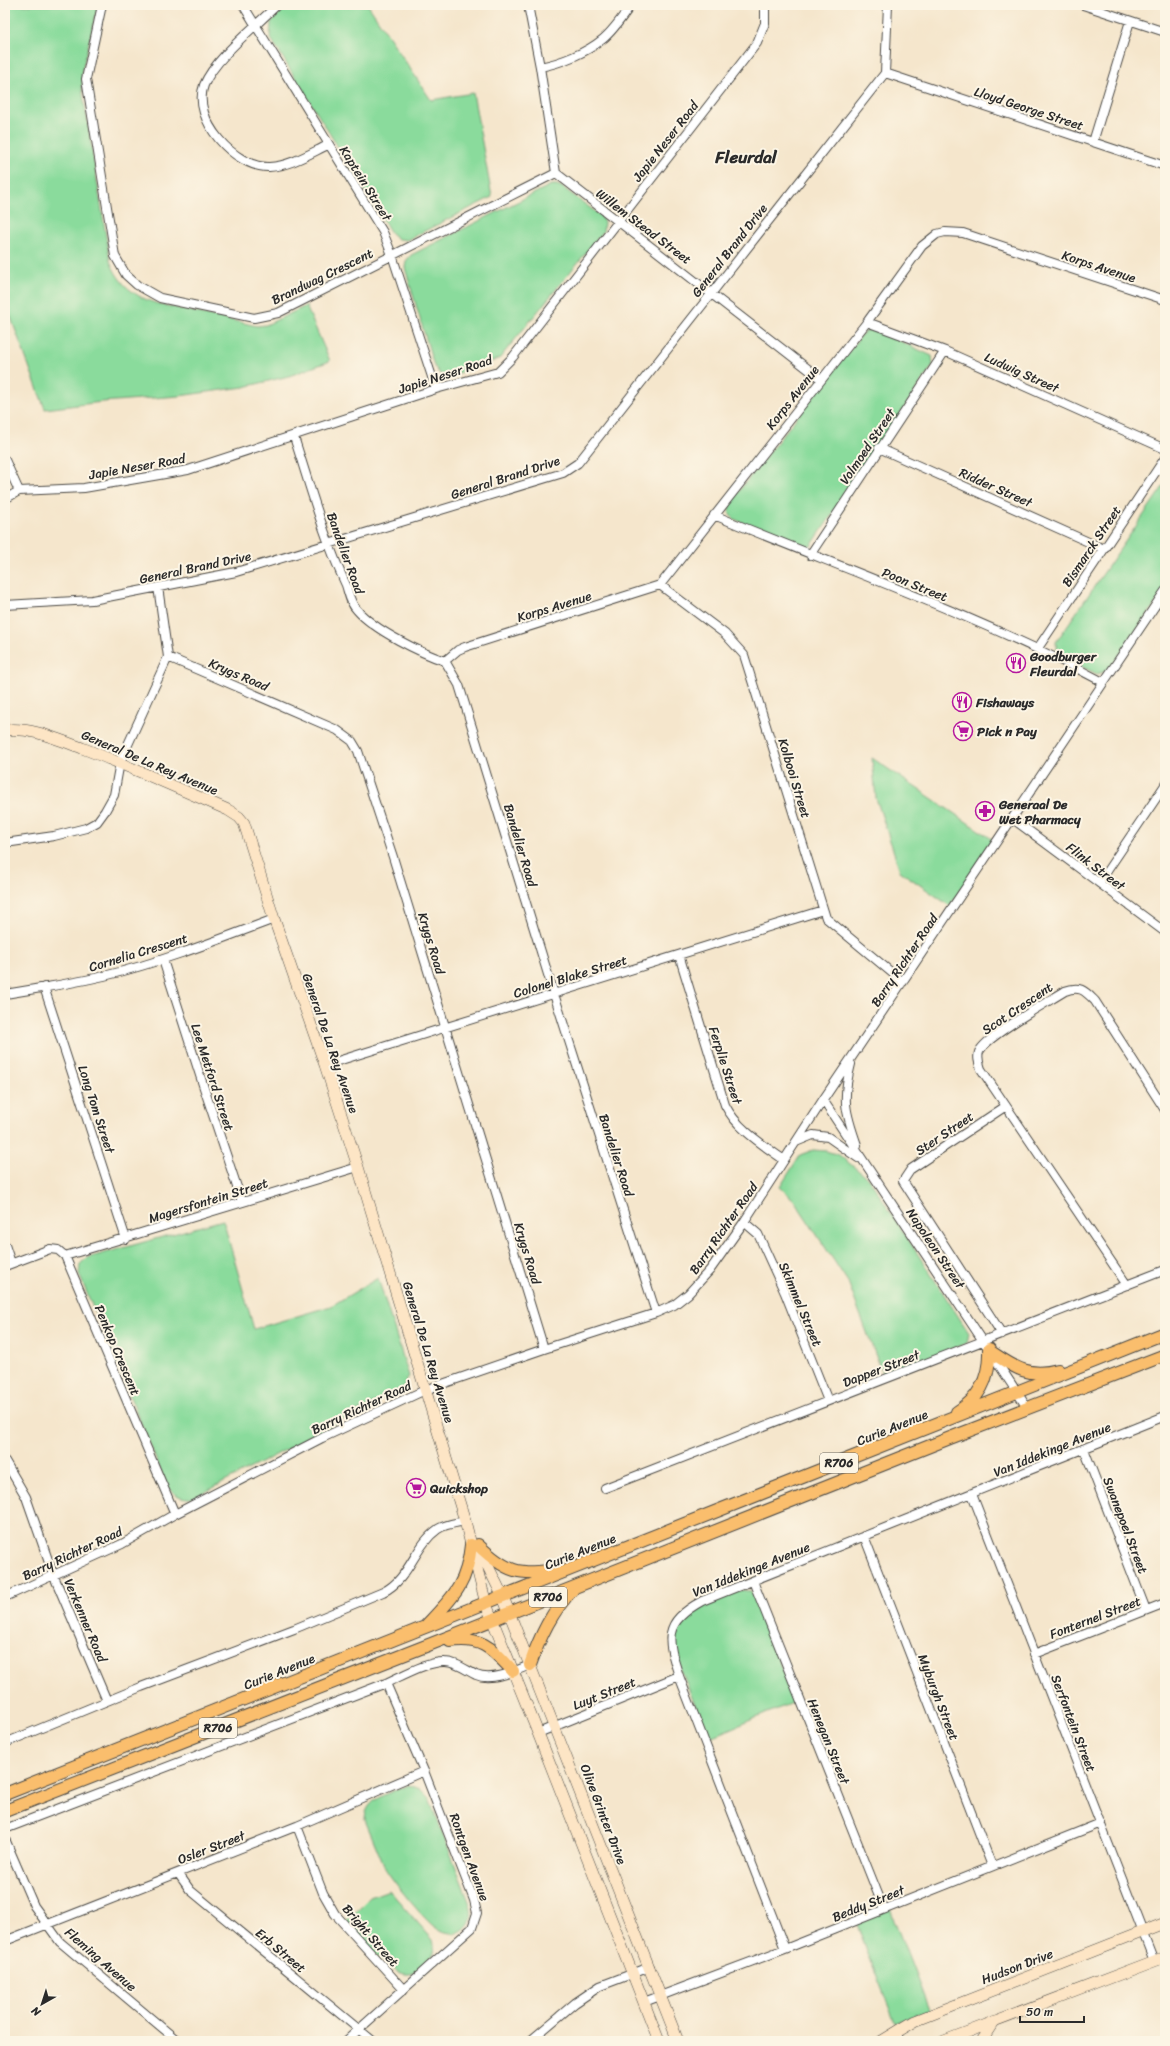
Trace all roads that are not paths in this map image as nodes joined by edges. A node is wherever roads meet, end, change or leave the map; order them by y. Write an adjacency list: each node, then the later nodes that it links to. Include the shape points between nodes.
1 (102, 5): 19 (street, Brandwag Crescent, via 86,79 115,256 126,275 137,285 160,298 244,316 264,317 278,313)
2 (243, 5): 10 (street, Kaptein Street)
3 (277, 5): 10 (street)
4 (528, 5): 12 (street)
5 (631, 5): 12 (street, via 604,39 586,50)
6 (765, 5): 18 (street, Japie Neser Road, via 765,22 757,43)
7 (888, 5): 13 (street)
8 (1083, 5): 9 (street)
9 (1130, 21): 11 (street); 14 (street)
10 (256, 26): 15 (street, Kaptein Street); 15 (street, via 212,70 204,86 201,102 205,118 220,141 240,160 252,166 283,166)
11 (1165, 32)
12 (540, 67): 17 (street)
13 (885, 73): 14 (street, Lloyd George Street); 20 (street, General Brand Drive)
14 (1093, 142): 16 (street, Lloyd George Street)
15 (328, 145): 19 (street, Kaptein Street, via 383,232)
16 (1165, 166)
17 (556, 173): 18 (street, Willem Stead Street); 19 (street, Brandwag Crescent)
18 (617, 222): 20 (street, Willem Stead Street); 25 (street, Japie Neser Road, via 505,366 498,372)
19 (392, 255): 25 (street, Kaptein Street)
20 (711, 292): 24 (street, Willem Stead Street); 34 (street, General Brand Drive, via 578,463 562,472)
21 (1165, 300): 22 (street, Korps Avenue, via 962,233 945,232 930,238 922,246)
22 (867, 322): 23 (street, Ludwig Street); 24 (street, Korps Avenue)
23 (945, 351): 27 (street, Volmoed Street); 28 (street, Ludwig Street)
24 (821, 379): 33 (street, Korps Avenue)
25 (436, 389): 26 (street, Japie Neser Road)
26 (294, 437): 31 (street, Japie Neser Road, via 188,470 159,476 84,488); 34 (street, Bandelier Road)
27 (879, 448): 35 (street, Ridder Street); 36 (street, Volmoed Street)
28 (1165, 449)
29 (1165, 458): 35 (street, Bismarck Street)
30 (5, 460): 31 (street)
31 (19, 491): 32 (street, Japie Neser Road)
32 (5, 499)
33 (714, 516): 36 (street, Poon Street); 37 (street, Korps Avenue)
34 (329, 545): 38 (street, General Brand Drive, via 236,572); 43 (street, Bandelier Road, via 351,602 357,611 401,641)
35 (1104, 548): 41 (street, Bismarck Street)
36 (810, 555): 41 (street, Poon Street)
37 (660, 585): 43 (street, Korps Avenue, via 465,646); 52 (street, Kolbooi Street, via 725,634 744,655)
38 (158, 588): 40 (street, General Brand Drive, via 92,600); 42 (street)
39 (1165, 591): 44 (street, Barry Richter Road)
40 (5, 605)
41 (1038, 648): 44 (street, Poon Street)
42 (168, 657): 46 (street); 61 (street, Krygs Road, via 337,730 355,745)
43 (445, 661): 60 (street, Bandelier Road, via 459,685 468,710)
44 (1103, 682): 49 (street, Barry Richter Road)
45 (5, 730): 46 (street, General De La Rey Avenue, via 24,729 39,732)
46 (120, 762): 50 (street, via 114,795 94,824 54,836); 53 (street, General De La Rey Avenue, via 239,817 247,829)
47 (1165, 785): 48 (street)
48 (1163, 794): 51 (street)
49 (1013, 819): 51 (street, Flink Street); 57 (street, Barry Richter Road)
50 (5, 844)
51 (1099, 883): 54 (street, Flink Street)
52 (823, 910): 55 (street, Colonel Blake Street); 57 (street, Kolbooi Street, via 831,922)
53 (274, 919): 56 (street, Cornelia Crescent); 63 (street, General De La Rey Avenue)
54 (1165, 932)
55 (679, 955): 60 (street, Colonel Blake Street); 69 (street, Ferplie Street, via 729,1114 748,1133)
56 (163, 960): 58 (street, Cornelia Crescent, via 104,977); 73 (street, Lee Metford Street)
57 (903, 982): 62 (street, Barry Richter Road)
58 (44, 987): 59 (street, Cornelia Crescent); 75 (street, Long Tom Street)
59 (5, 994)
60 (554, 994): 61 (street, Colonel Blake Street); 81 (street, Bandelier Road)
61 (446, 1028): 63 (street, Colonel Blake Street); 85 (street, Krygs Road)
62 (852, 1059): 64 (street, Barry Richter Road); 68 (street, via 845,1086 846,1110)
63 (325, 1065): 70 (street, General De La Rey Avenue)
64 (823, 1100): 67 (street, Barry Richter Road); 68 (street, Napoleon Street)
65 (1006, 1106): 66 (street, Scot Crescent, via 981,1070 978,1053 1001,1032 1065,990 1080,988 1095,1001); 72 (street, Ster Street, via 911,1170 905,1177); 80 (street, Scot Crescent)
66 (1165, 1110)
67 (796, 1142): 69 (street, Barry Richter Road); 71 (street, via 813,1135 828,1137 856,1155)
68 (860, 1156): 71 (street, Napoleon Street)
69 (784, 1160): 74 (street, Barry Richter Road)
70 (358, 1167): 73 (street, Magersfontein Street); 88 (street, General De La Rey Avenue)
71 (871, 1172): 84 (street, Napoleon Street)
72 (904, 1185): 83 (street, Napoleon Street)
73 (242, 1202): 75 (street, Magersfontein Street)
74 (744, 1222): 81 (street, Barry Richter Road, via 696,1287 674,1305); 90 (street, Skimmel Street, via 758,1234 785,1293)
75 (126, 1238): 77 (street, Magersfontein Street)
76 (5, 1245): 78 (street)
77 (65, 1256): 78 (street, via 58,1250 50,1249); 98 (street, Penkop Crescent)
78 (8, 1265)
79 (1165, 1270): 80 (street, Dapper Street)
80 (1127, 1285): 83 (street, Dapper Street)
81 (656, 1314): 85 (street, Barry Richter Road)
82 (1165, 1333): 87 (main road, Curie Avenue / R706)
83 (1002, 1334): 84 (street, Dapper Street)
84 (988, 1347): 87 (main road, via 1017,1368 1032,1374); 89 (street, Napoleon Street); 90 (street, Dapper Street); 93 (main road, via 988,1374 976,1396 962,1409)
85 (544, 1349): 88 (street, Barry Richter Road)
86 (1165, 1355): 91 (main road, R706)
87 (1102, 1359): 89 (main road, Curie Avenue / R706)
88 (425, 1390): 98 (street, Barry Richter Road, via 322,1438); 99 (street, General De La Rey Avenue)
89 (1018, 1392): 91 (street, Napoleon Street); 93 (main road, Curie Avenue / R706)
90 (828, 1401): 96 (street, Dapper Street)
91 (1028, 1408): 105 (main road, R706)
92 (1165, 1416): 94 (street, Van Iddekinge Avenue)
93 (926, 1429): 102 (main road, Curie Avenue / R706)
94 (1084, 1449): 97 (street, Van Iddekinge Avenue); 110 (street, Swanepoel Street)
95 (5, 1461): 103 (street, Verkenner Road, via 26,1497)
96 (605, 1488)
97 (972, 1494): 100 (street, Van Iddekinge Avenue); 115 (street, Serfontein Street)
98 (174, 1514): 103 (street, Barry Richter Road, via 122,1544)
99 (465, 1521): 101 (street, General De La Rey Avenue); 120 (street, via 438,1530 429,1538 393,1587 294,1629)
100 (864, 1536): 104 (street, Van Iddekinge Avenue); 131 (street, Myburgh Street)
101 (474, 1545): 102 (main road, via 492,1560 518,1572 539,1573); 107 (street, General De La Rey Avenue); 109 (street, General De La Rey Avenue); 113 (main road, via 468,1571 457,1592)
102 (578, 1567): 107 (main road, Curie Avenue / R706)
103 (53, 1574): 106 (street, Barry Richter Road); 120 (street, Verkenner Road)
104 (753, 1581): 118 (street, Van Iddekinge Avenue, via 702,1601 691,1607 675,1622 669,1640); 133 (street, Henegan Street)
105 (577, 1586): 111 (main road, R706); 116 (main road, via 560,1602 548,1622)
106 (5, 1597)
107 (504, 1597): 109 (main road, Curie Avenue / R706); 111 (street, Olive Grinter Drive)
108 (1165, 1603): 110 (street, Fonternel Street)
109 (486, 1604): 112 (street); 113 (main road, Curie Avenue / R706)
110 (1146, 1610): 115 (street, Fonternel Street)
111 (510, 1612): 112 (main road, R706); 116 (street, Olive Grinter Drive)
112 (492, 1620): 114 (main road, R706); 117 (street)
113 (423, 1629): 125 (main road, Curie Avenue / R706)
114 (431, 1644): 117 (main road, via 463,1639 476,1641 490,1647); 126 (main road, R706)
115 (1034, 1654): 127 (street, Serfontein Street)
116 (530, 1665): 117 (street); 121 (street, Olive Grinter Drive)
117 (513, 1671): 119 (street, via 491,1677 478,1676 453,1663 443,1662); 122 (street)
118 (679, 1676): 121 (street, Luyt Street); 138 (street, Van Iddekinge Avenue)
119 (386, 1683): 124 (street, Rontgen Avenue); 129 (street)
120 (108, 1701): 123 (street)
121 (555, 1726): 122 (street, Luyt Street); 140 (street, Olive Grinter Drive)
122 (538, 1733): 141 (street)
123 (5, 1743)
124 (424, 1771): 128 (street, Osler Street); 142 (street, Rontgen Avenue, via 477,1913 472,1928)
125 (5, 1794)
126 (5, 1811)
127 (1100, 1823): 131 (street, Beddy Street); 136 (street, Serfontein Street)
128 (297, 1826): 132 (street, Osler Street); 142 (street, Bright Street, via 323,1893 335,1914)
129 (5, 1829)
130 (5, 1839): 135 (street, Fleming Avenue, via 25,1889)
131 (992, 1866): 133 (street, Beddy Street)
132 (178, 1873): 135 (street, Osler Street); 146 (street, Erb Street, via 190,1890)
133 (884, 1909): 138 (street, Beddy Street)
134 (1165, 1923): 136 (street, Hudson Drive)
135 (47, 1925): 137 (street, Osler Street); 149 (street, Fleming Avenue, via 60,1942)
136 (1143, 1932): 139 (street, Serfontein Street); 147 (street, Hudson Drive, via 920,2019)
137 (5, 1941)
138 (785, 1949): 143 (street, Beddy Street)
139 (1160, 1959): 145 (street)
140 (650, 1968): 141 (street); 143 (street, Olive Grinter Drive)
141 (632, 1974): 144 (street); 148 (street, via 589,1993)
142 (404, 1990): 146 (street, Rontgen Avenue)
143 (661, 1996): 144 (street, Beddy Street); 153 (street, Olive Grinter Drive)
144 (644, 2002): 152 (street)
145 (996, 2021): 155 (street); 156 (street)
146 (359, 2030): 150 (street, Rontgen Avenue); 151 (street, Erb Street)
147 (898, 2037): 154 (street, Hudson Drive)
148 (533, 2040)
149 (178, 2041)
150 (346, 2041)
151 (373, 2041)
152 (659, 2041)
153 (678, 2041)
154 (882, 2041)
155 (944, 2041)
156 (982, 2041)

